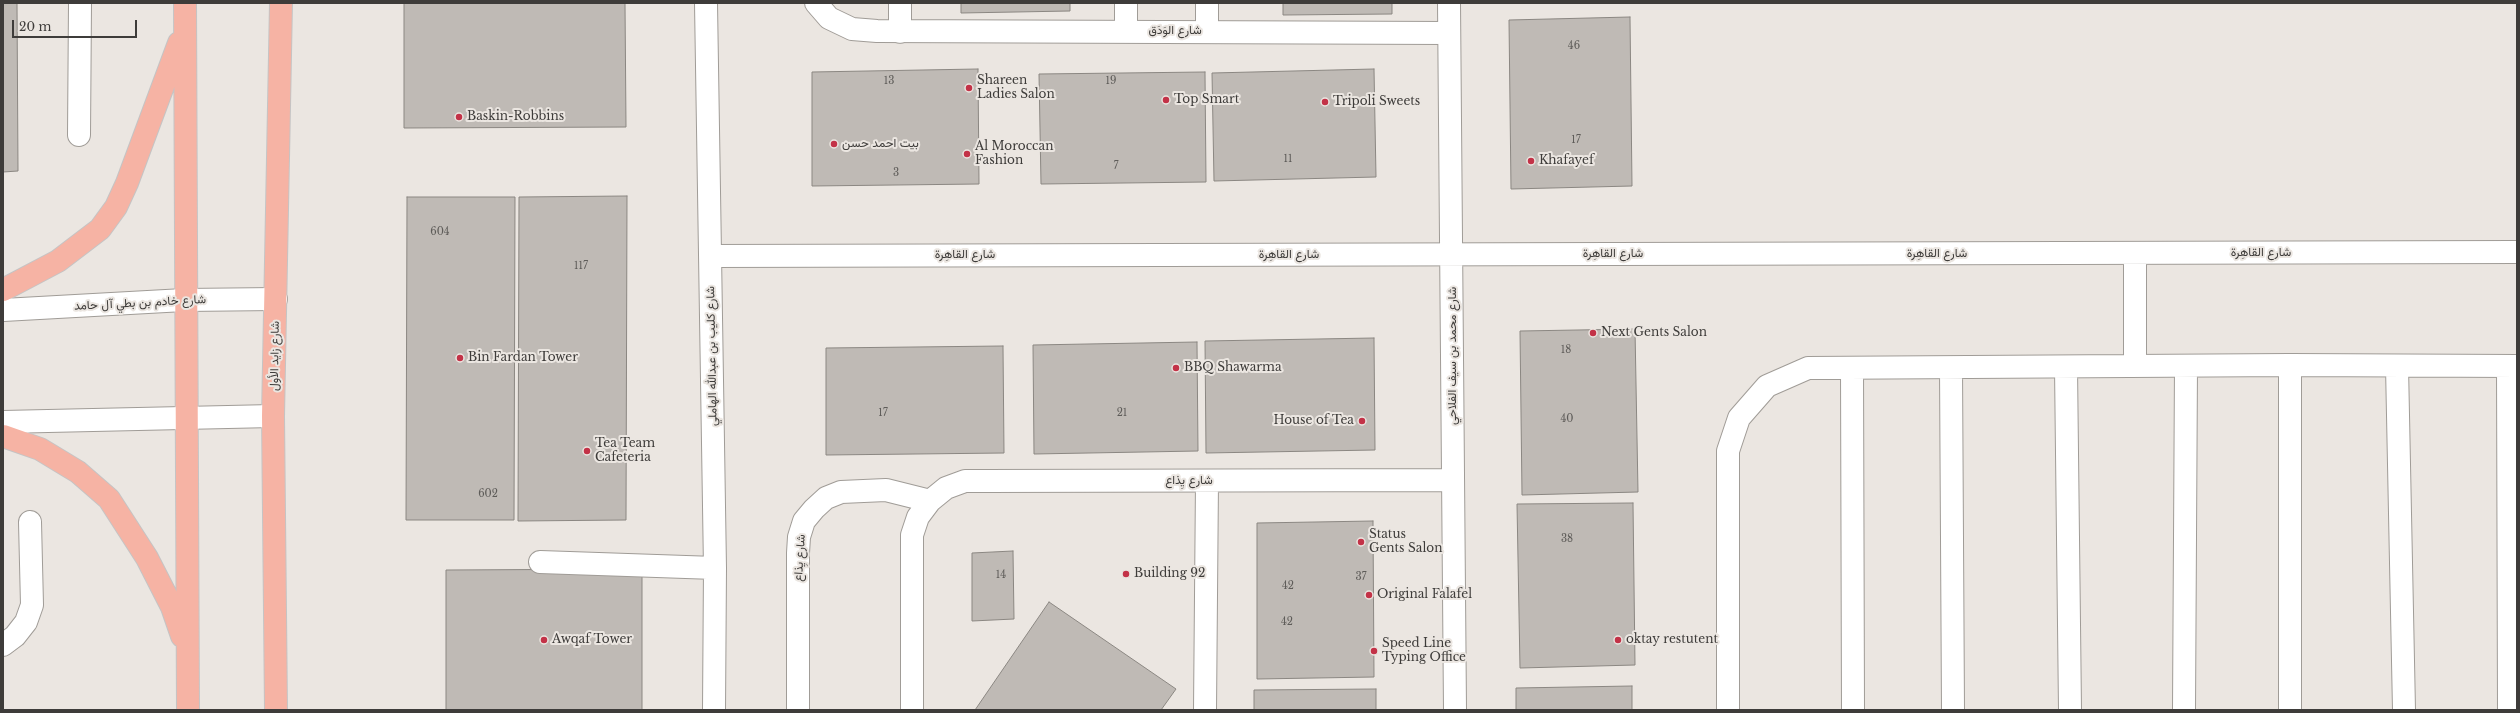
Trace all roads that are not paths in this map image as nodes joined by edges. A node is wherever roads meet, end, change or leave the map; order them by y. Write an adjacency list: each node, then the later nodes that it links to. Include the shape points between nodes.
1 (80, 3): 15 (street)
2 (185, 3): 10 (main road)
3 (281, 3): 21 (main road, شارع زايد الأول)
4 (706, 3): 19 (street, شارع كليب بن عبدالله الهاملي)
5 (816, 3): 13 (street, شارع الوَدَق, via 829,18 852,29)
6 (900, 3): 13 (street)
7 (1126, 3): 11 (street)
8 (1207, 3): 12 (street)
9 (1449, 3): 14 (street, شارع محمد بن سيف الفلاحي)
10 (185, 29): 20 (main road, via 149,128 116,207 100,229 79,247); 22 (main road)
11 (1126, 31): 12 (street, شارع الوَدَق); 13 (street, شارع الوَدَق)
12 (1207, 31): 14 (street, شارع الوَدَق)
13 (900, 32)
14 (1449, 33): 18 (street, شارع محمد بن سيف الفلاحي)
15 (80, 135)
16 (2517, 252): 17 (street, شارع القاهِرة)
17 (2135, 253): 18 (street, شارع القاهِرة); 25 (street)
18 (1453, 254): 19 (street, شارع القاهِرة); 36 (street, شارع محمد بن سيف الفلاحي)
19 (710, 256): 41 (street, شارع كليب بن عبدالله الهاملي)
20 (3, 290)
21 (276, 298): 22 (street, شارع خادم بن بطي آل حامد); 32 (main road, شارع زايد الأول)
22 (184, 300): 23 (street, شارع خادم بن بطي آل حامد); 33 (main road)
23 (3, 310)
24 (2290, 365): 26 (street); 27 (street); 56 (street)
25 (2135, 366): 26 (street); 28 (street)
26 (2186, 366): 55 (street)
27 (2397, 366): 29 (street); 57 (street)
28 (2066, 367): 31 (street); 54 (street)
29 (2513, 367): 58 (street)
30 (1852, 368): 31 (street); 51 (street, via 1808,368 1767,386 1739,418 1728,451); 52 (street)
31 (1951, 368): 53 (street)
32 (274, 416): 33 (street); 45 (main road, شارع زايد الأول)
33 (186, 417): 34 (street); 43 (main road)
34 (3, 422)
35 (3, 436): 43 (main road, via 46,452 78,472 110,499 147,558 172,607)
36 (1453, 480): 37 (street, شارع يِذاع); 50 (street, شارع محمد بن سيف الفلاحي)
37 (1208, 481): 38 (street, شارع يِذاع, via 966,481 946,488); 49 (street)
38 (930, 501): 47 (street, شارع يِذاع, via 886,490 842,492 826,498 804,521 798,553); 48 (street, شارع يِذاع, via 918,517 912,535)
39 (30, 522): 42 (street, via 32,605 26,622 15,636)
40 (540, 562): 41 (street)
41 (716, 568): 46 (street, شارع كليب بن عبدالله الهاملي)
42 (3, 645)
43 (188, 650): 44 (main road)
44 (188, 710)
45 (276, 710)
46 (714, 710)
47 (798, 710)
48 (912, 710)
49 (1205, 710)
50 (1455, 710)
51 (1728, 710)
52 (1853, 710)
53 (1953, 710)
54 (2070, 710)
55 (2184, 710)
56 (2290, 710)
57 (2404, 710)
58 (2509, 710)

